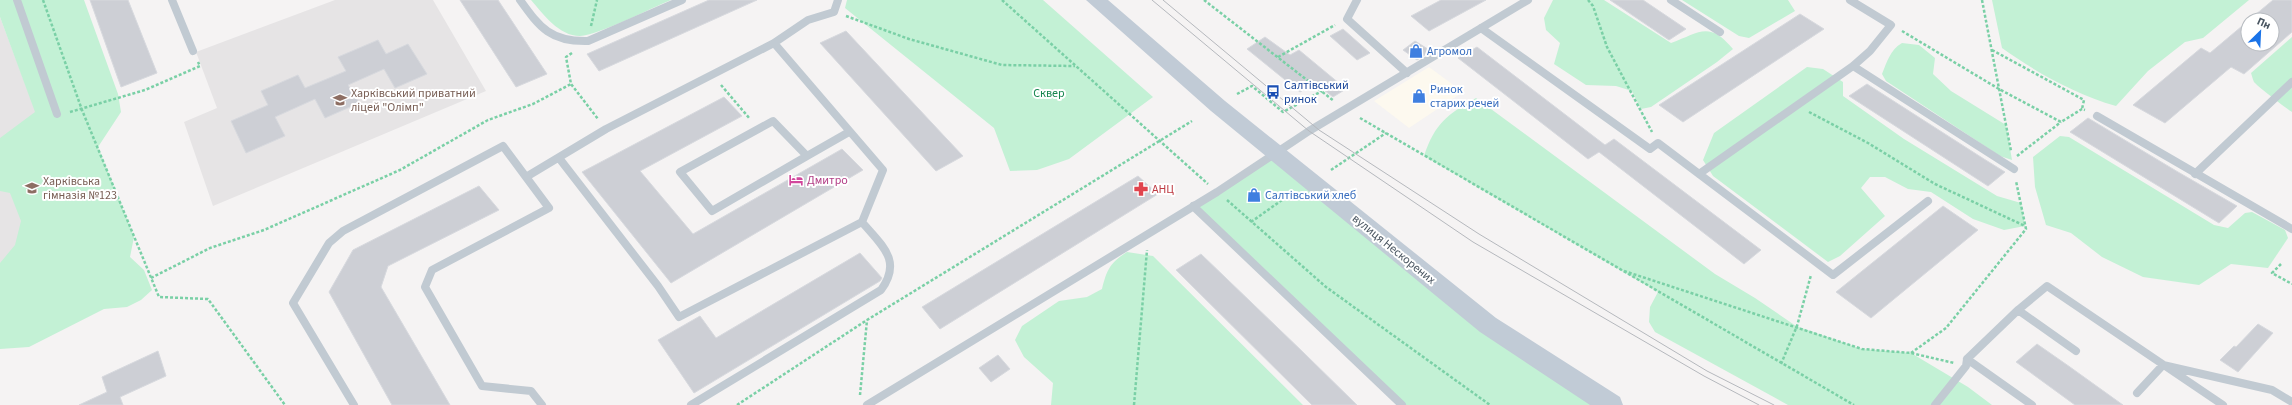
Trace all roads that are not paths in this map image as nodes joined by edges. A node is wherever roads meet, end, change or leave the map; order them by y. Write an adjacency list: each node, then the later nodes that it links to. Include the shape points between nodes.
1 (17, 0): 18 (lane)
2 (172, 0): 14 (lane)
3 (520, 0): 4 (lane, via 542,29 558,39 573,43 588,41)
4 (682, 0)
5 (838, 0): 13 (lane, via 834,12 808,20)
6 (1096, 0): 21 (main road, вулиця Нескорених)
7 (1357, 0): 16 (lane, via 1347,19)
8 (1528, 0): 11 (lane)
9 (1670, 0): 12 (lane)
10 (1850, 0): 15 (lane, via 1891,25 1870,51)
11 (1481, 28): 16 (lane); 25 (lane, via 1650,149 1658,143)
12 (1720, 32)
13 (774, 43): 20 (lane); 23 (lane, via 606,129)
14 (193, 51)
15 (1853, 66): 24 (lane); 25 (lane)
16 (1407, 73): 21 (lane)
17 (2292, 82): 26 (lane)
18 (57, 114)
19 (2096, 116): 26 (lane)
20 (849, 132): 22 (lane); 30 (lane, via 883,170)
21 (1276, 153): 29 (lane); 43 (main road, вулиця Нескорених, via 1488,324)
22 (807, 157): 22 (lane, via 712,211 680,172 773,121)
23 (559, 158): 27 (lane); 30 (lane, via 679,317)
24 (2014, 169)
25 (1699, 174): 28 (lane, via 1833,275)
26 (2195, 174): 31 (lane)
27 (526, 177): 38 (lane, via 503,146 343,231 329,243 293,304); 39 (lane, via 549,208 432,270 425,287 482,386 532,391)
28 (1928, 201)
29 (1193, 206): 41 (lane); 42 (lane)
30 (862, 222): 40 (lane, via 890,258 893,266 888,283 881,290)
31 (2292, 229)
32 (2018, 310): 33 (lane); 34 (lane); 35 (lane, via 2047,286)
33 (2076, 351)
34 (1966, 363): 44 (lane); 45 (lane)
35 (2163, 364): 36 (lane); 37 (lane, via 2272,390); 46 (lane)
36 (2137, 393)
37 (2292, 402)
38 (354, 405)
39 (542, 405)
40 (691, 405)
41 (867, 405)
42 (1402, 405)
43 (1611, 405)
44 (1935, 405)
45 (2032, 405)
46 (2223, 405)

